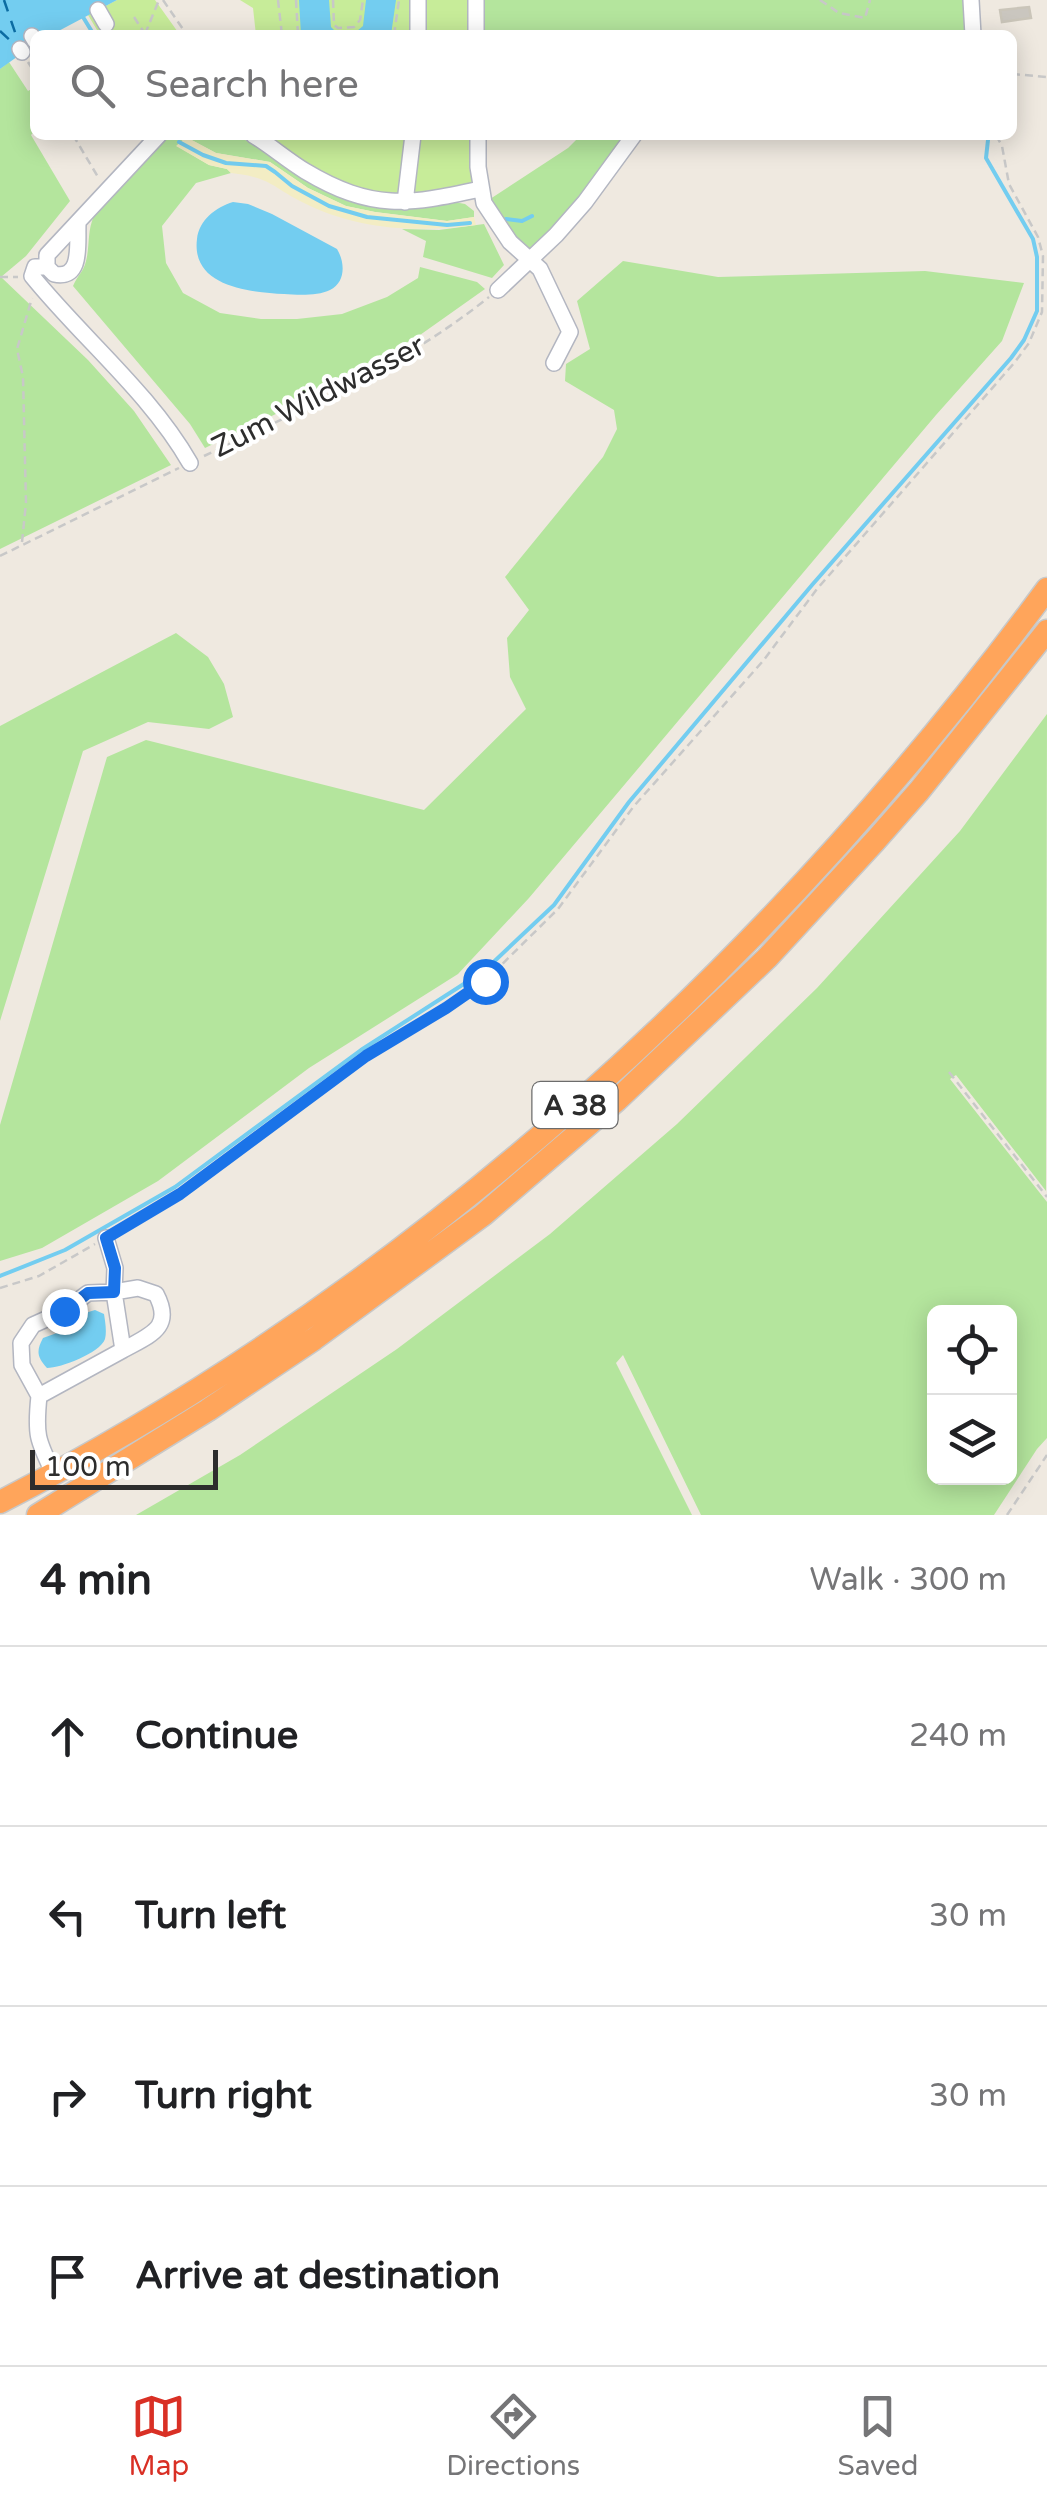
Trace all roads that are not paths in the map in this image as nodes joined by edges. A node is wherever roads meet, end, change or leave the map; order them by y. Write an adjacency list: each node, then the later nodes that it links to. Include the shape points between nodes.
1 (418, 0): 4 (street)
2 (476, 0): 5 (street)
3 (970, 0): 6 (street)
4 (418, 30)
5 (476, 30)
6 (973, 30)
7 (153, 140): 14 (street)
8 (260, 140): 13 (street, via 342,190)
9 (412, 140): 13 (street)
10 (478, 140): 12 (street)
11 (630, 140): 15 (street)
12 (480, 189): 13 (street); 15 (street, via 500,230)
13 (404, 202)
14 (78, 224): 16 (street, via 47,255); 16 (street, via 72,272 60,276)
15 (530, 259): 17 (street); 18 (street, via 570,332)
16 (47, 267): 19 (street, via 35,267 36,282 138,392)
17 (498, 290)
18 (554, 362)
19 (190, 462)
20 (1047, 590): 26 (highway, A 38, via 854,828 708,982 598,1085 424,1229 302,1319)
21 (1047, 630): 28 (highway, A 38, via 920,792 766,958 617,1100 483,1215 314,1339)
22 (106, 1238): 23 (street)
23 (114, 1292): 24 (street); 24 (street, via 138,1288 156,1294 164,1308 162,1324); 25 (street, via 88,1293 33,1325 21,1343 22,1365)
24 (123, 1350): 25 (street)
25 (39, 1396): 26 (street, via 38,1444)
26 (54, 1474): 27 (highway, A 38)
27 (0, 1502)
28 (38, 1515)

